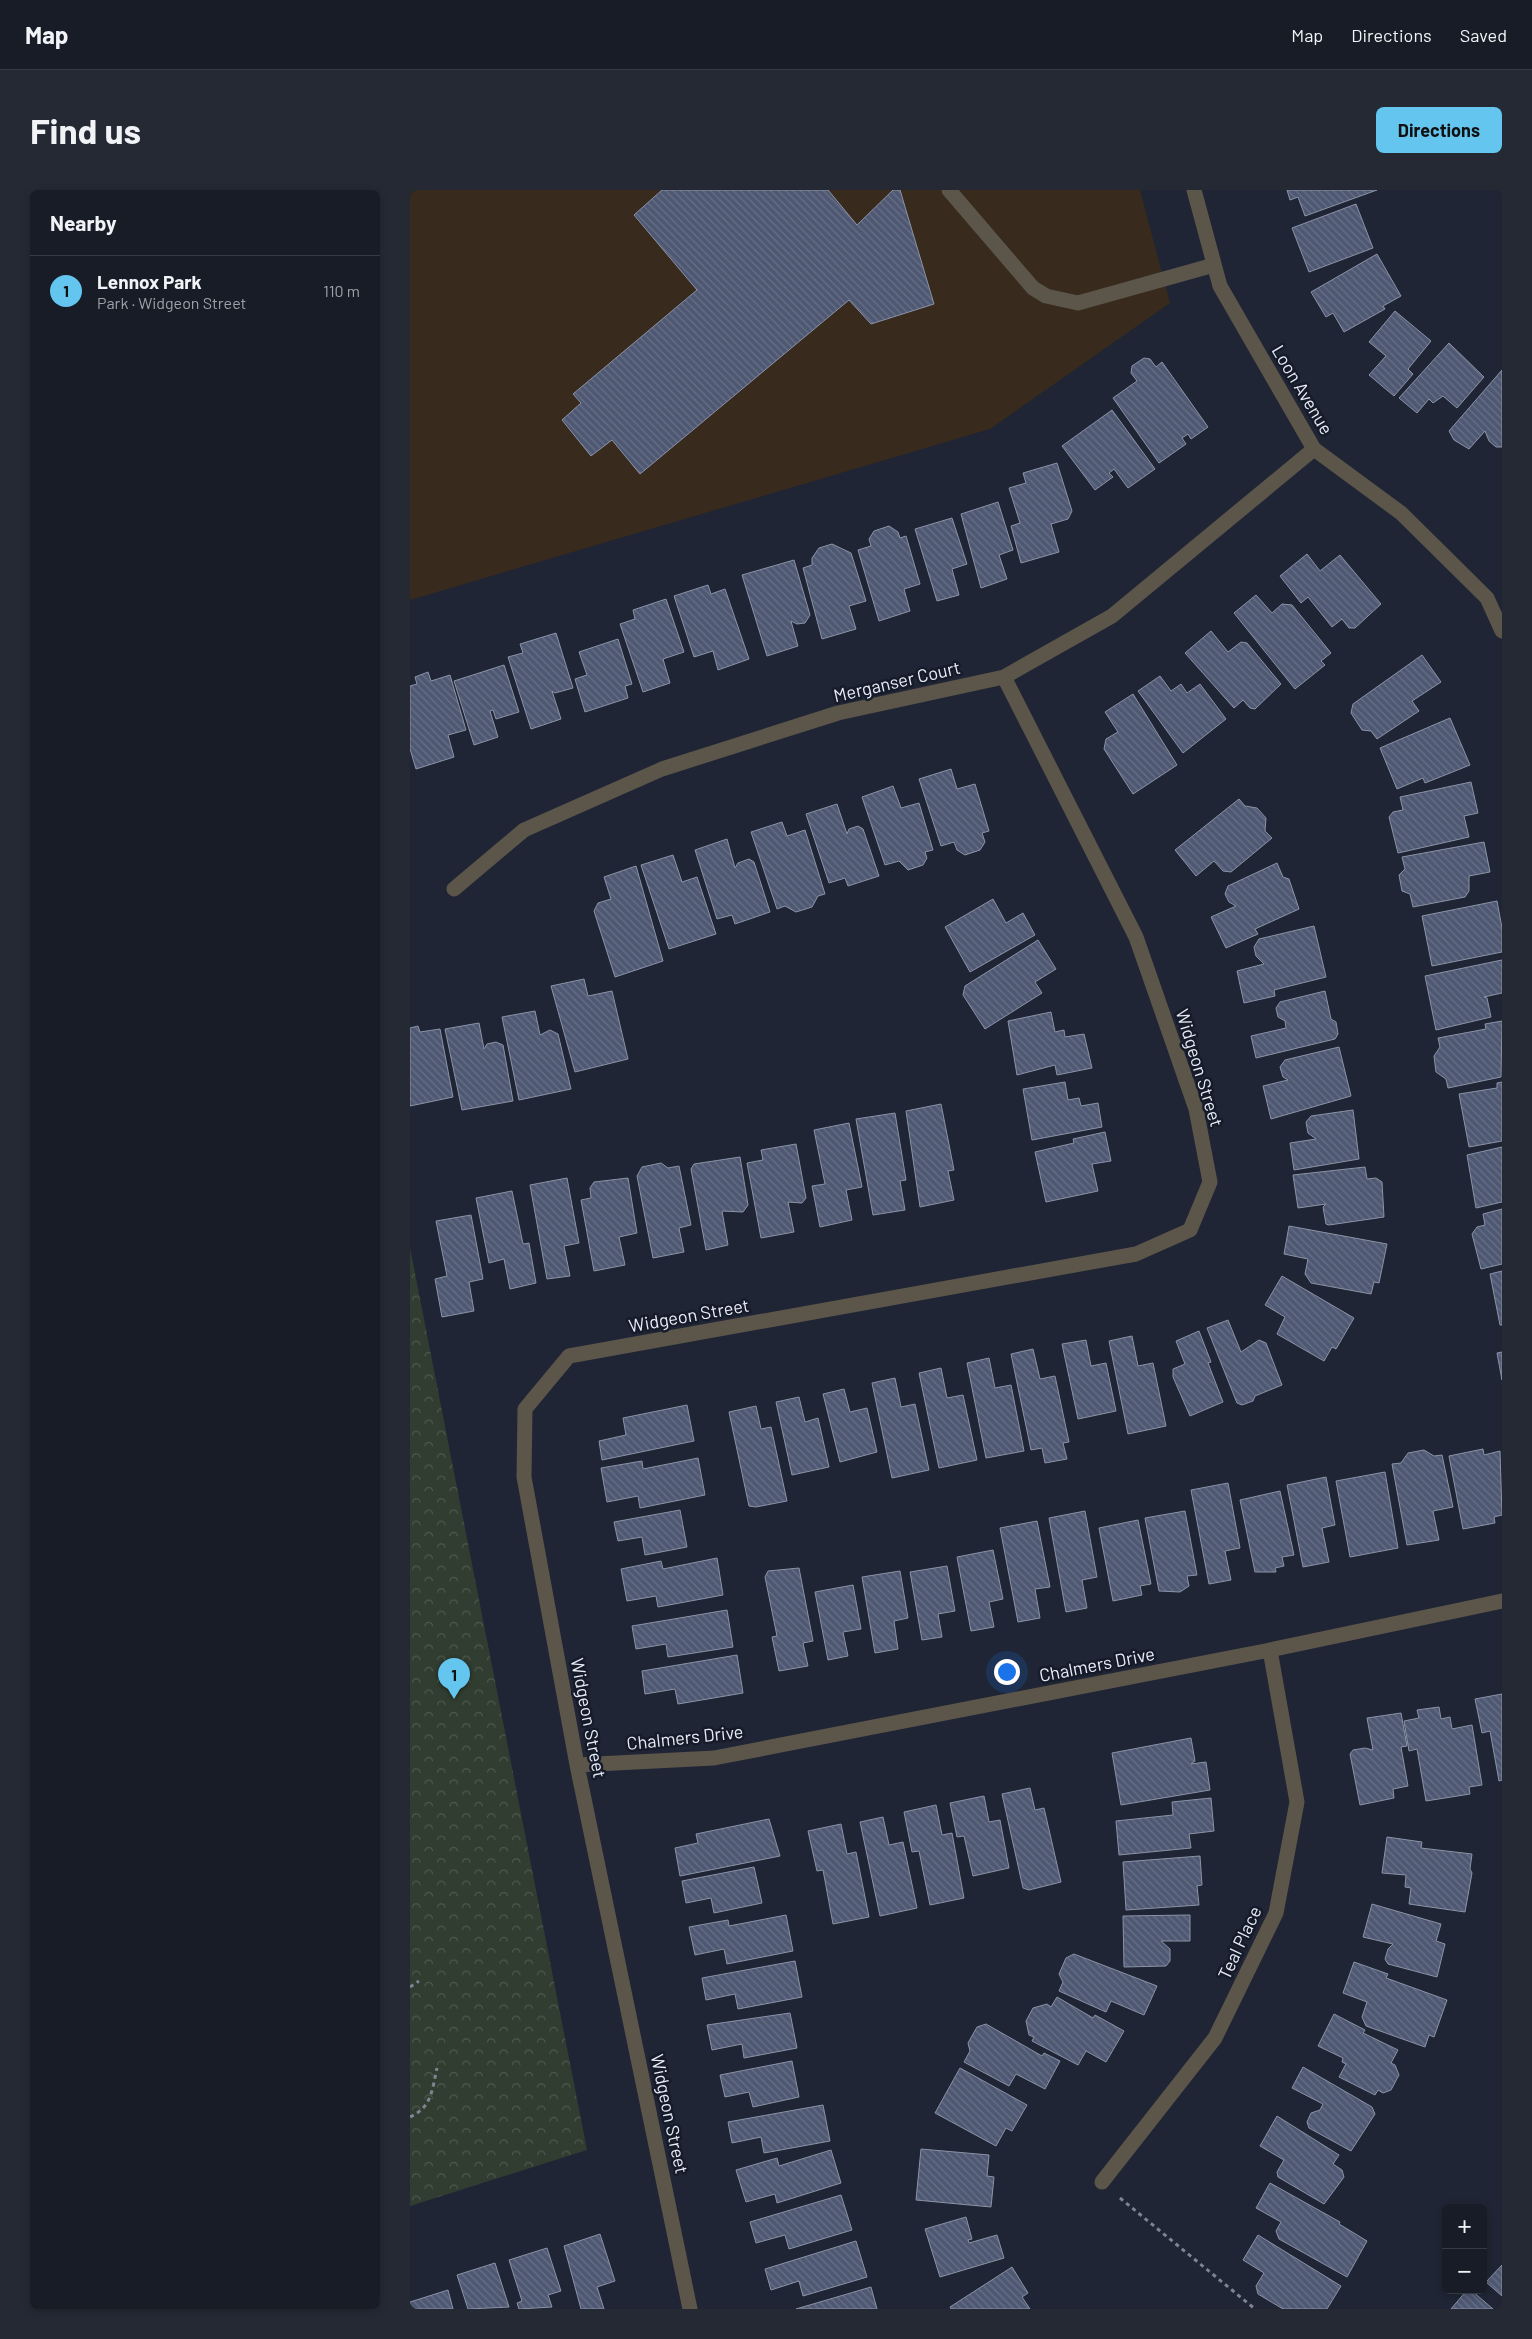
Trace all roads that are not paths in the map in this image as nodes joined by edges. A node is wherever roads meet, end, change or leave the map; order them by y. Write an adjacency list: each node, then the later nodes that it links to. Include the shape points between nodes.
1 (949, 190): 3 (street, via 1033,288 1062,301 1078,303)
2 (1194, 190): 3 (street, Loon Avenue)
3 (1214, 265): 4 (street, Loon Avenue, via 1220,286)
4 (1314, 449): 5 (street, Loon Avenue, via 1401,514 1487,598); 6 (street, Merganser Court, via 1112,616)
5 (1502, 631)
6 (1004, 677): 7 (street, Merganser Court, via 838,714 662,769 524,830); 10 (street, Widgeon Street, via 1136,937 1196,1109 1210,1182 1190,1230 1136,1254 570,1356 525,1409 524,1477)
7 (454, 889)
8 (1502, 1601): 9 (street, Chalmers Drive)
9 (1270, 1650): 10 (street, Chalmers Drive, via 714,1758); 11 (street, Teal Place, via 1297,1802 1276,1913 1215,2038)
10 (577, 1766): 12 (street, Widgeon Street)
11 (1102, 2182)
12 (690, 2309)

